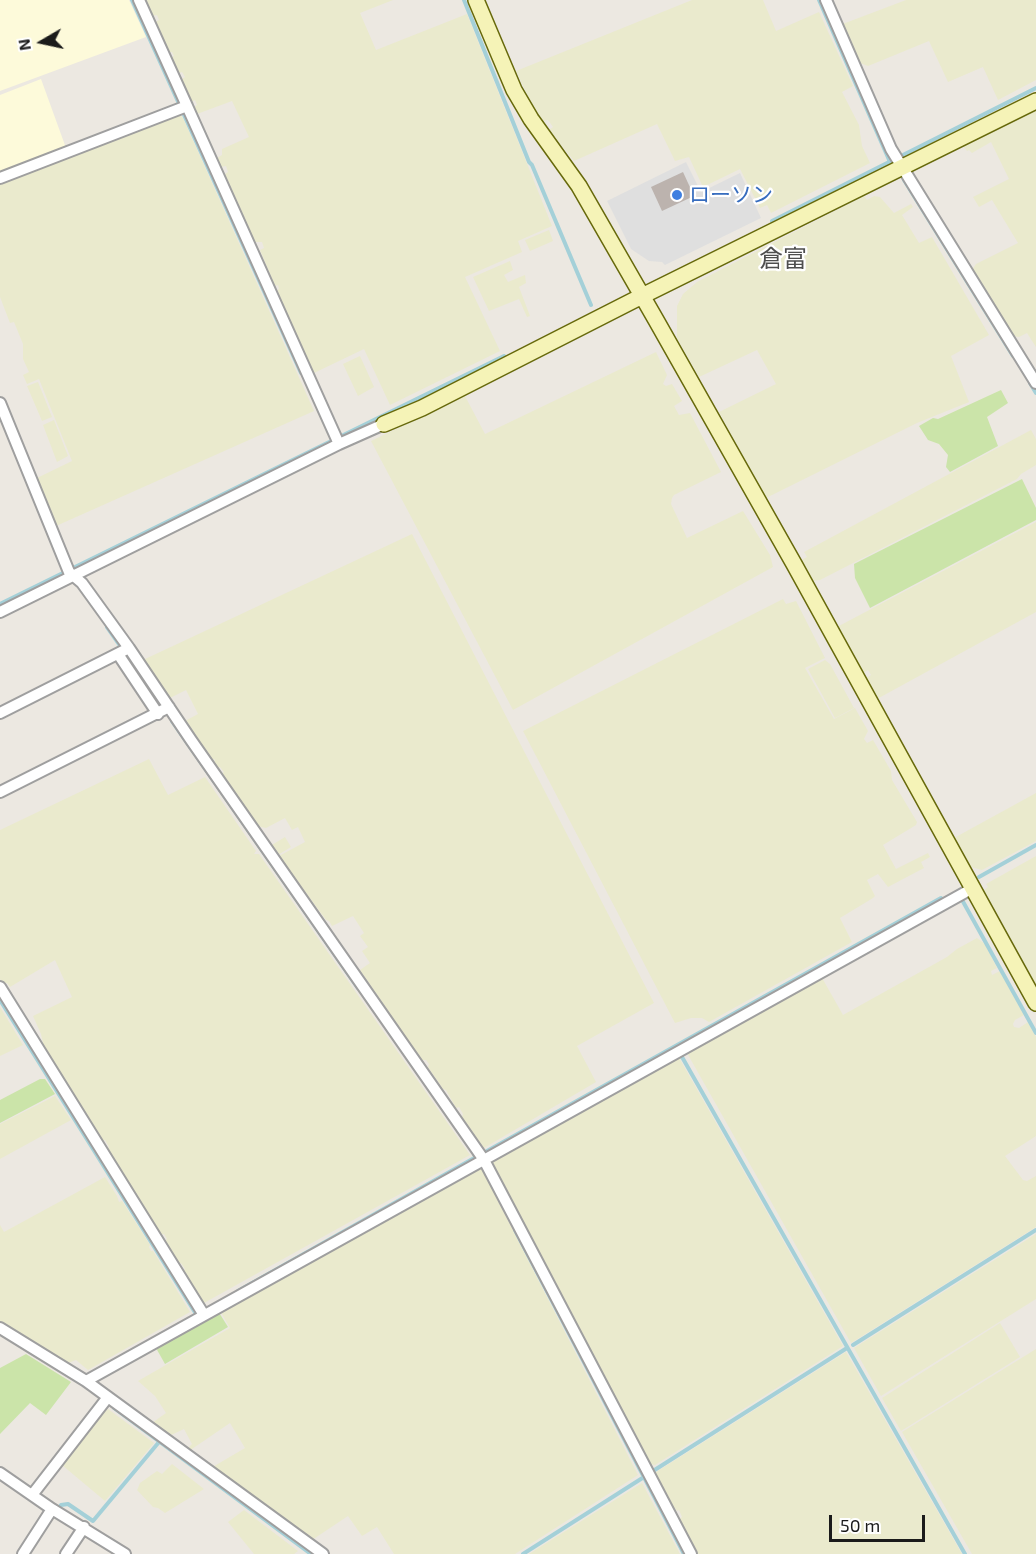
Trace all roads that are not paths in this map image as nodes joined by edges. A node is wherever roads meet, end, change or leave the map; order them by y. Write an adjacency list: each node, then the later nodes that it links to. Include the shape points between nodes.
1 (139, 0): 5 (street)
2 (476, 0): 8 (street, via 513,90 579,186)
3 (826, 0): 6 (street)
4 (1036, 101): 6 (street)
5 (183, 107): 7 (street); 12 (street)
6 (899, 161): 8 (street); 9 (street)
7 (0, 178)
8 (642, 296): 11 (street); 19 (street)
9 (1036, 383)
10 (0, 403): 13 (street)
11 (384, 424): 12 (street)
12 (337, 439): 13 (street)
13 (70, 572): 14 (street); 15 (street, via 82,583)
14 (0, 612)
15 (124, 651): 16 (street); 17 (street)
16 (164, 710): 18 (street); 22 (street)
17 (0, 713)
18 (0, 792)
19 (973, 888): 21 (street); 22 (street)
20 (1, 990): 23 (street)
21 (1036, 1003)
22 (484, 1160): 23 (street); 35 (street)
23 (204, 1315): 25 (street)
24 (0, 1328): 25 (street)
25 (86, 1381): 26 (street)
26 (108, 1397): 28 (street); 34 (street)
27 (0, 1473): 28 (street)
28 (32, 1495): 29 (street)
29 (52, 1509): 30 (street); 31 (street)
30 (84, 1527): 32 (street); 33 (street)
31 (23, 1554)
32 (66, 1554)
33 (125, 1554)
34 (322, 1554)
35 (691, 1554)

